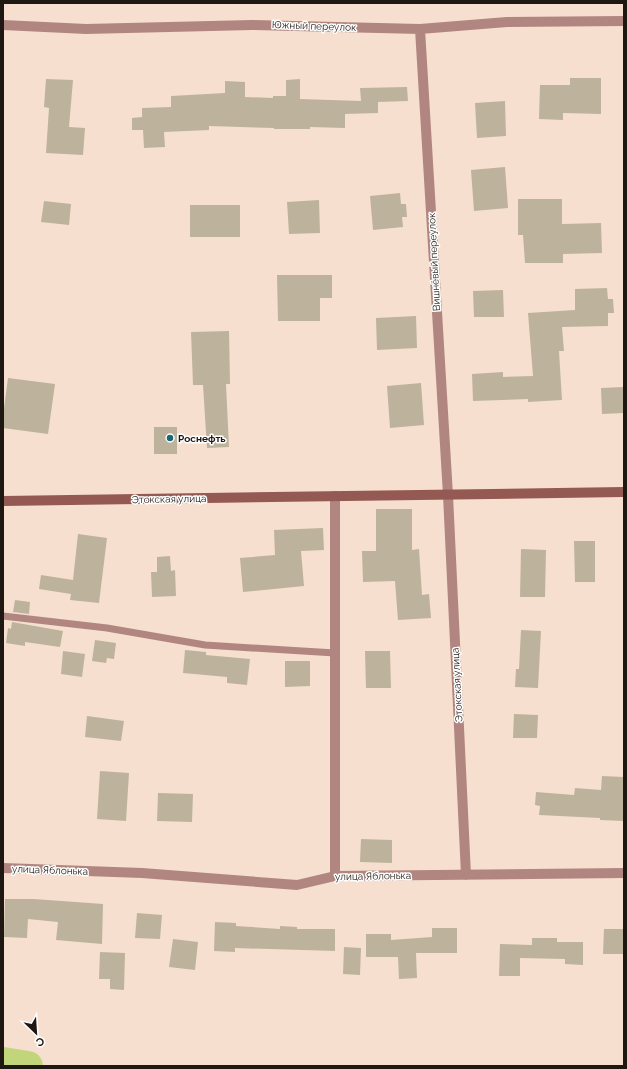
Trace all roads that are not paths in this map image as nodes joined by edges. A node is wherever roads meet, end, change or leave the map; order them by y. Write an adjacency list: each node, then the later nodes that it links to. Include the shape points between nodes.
1 (624, 21): 3 (street, Южный переулок, via 507,22)
2 (3, 25): 3 (street, Южный переулок, via 86,29 252,24)
3 (420, 29): 5 (street, Вишнёвый переулок)
4 (624, 492): 5 (main road, Этокская улица)
5 (448, 495): 6 (main road, Этокская улица); 12 (street, Этокская улица)
6 (335, 496): 7 (main road, Этокская улица); 9 (street)
7 (3, 501)
8 (3, 616): 9 (lane, via 107,628 205,645)
9 (335, 653): 13 (street)
10 (3, 868): 13 (street, улица Яблонька, via 142,873 297,885)
11 (624, 873): 12 (street, улица Яблонька)
12 (466, 875): 13 (street, улица Яблонька)
13 (335, 876)

